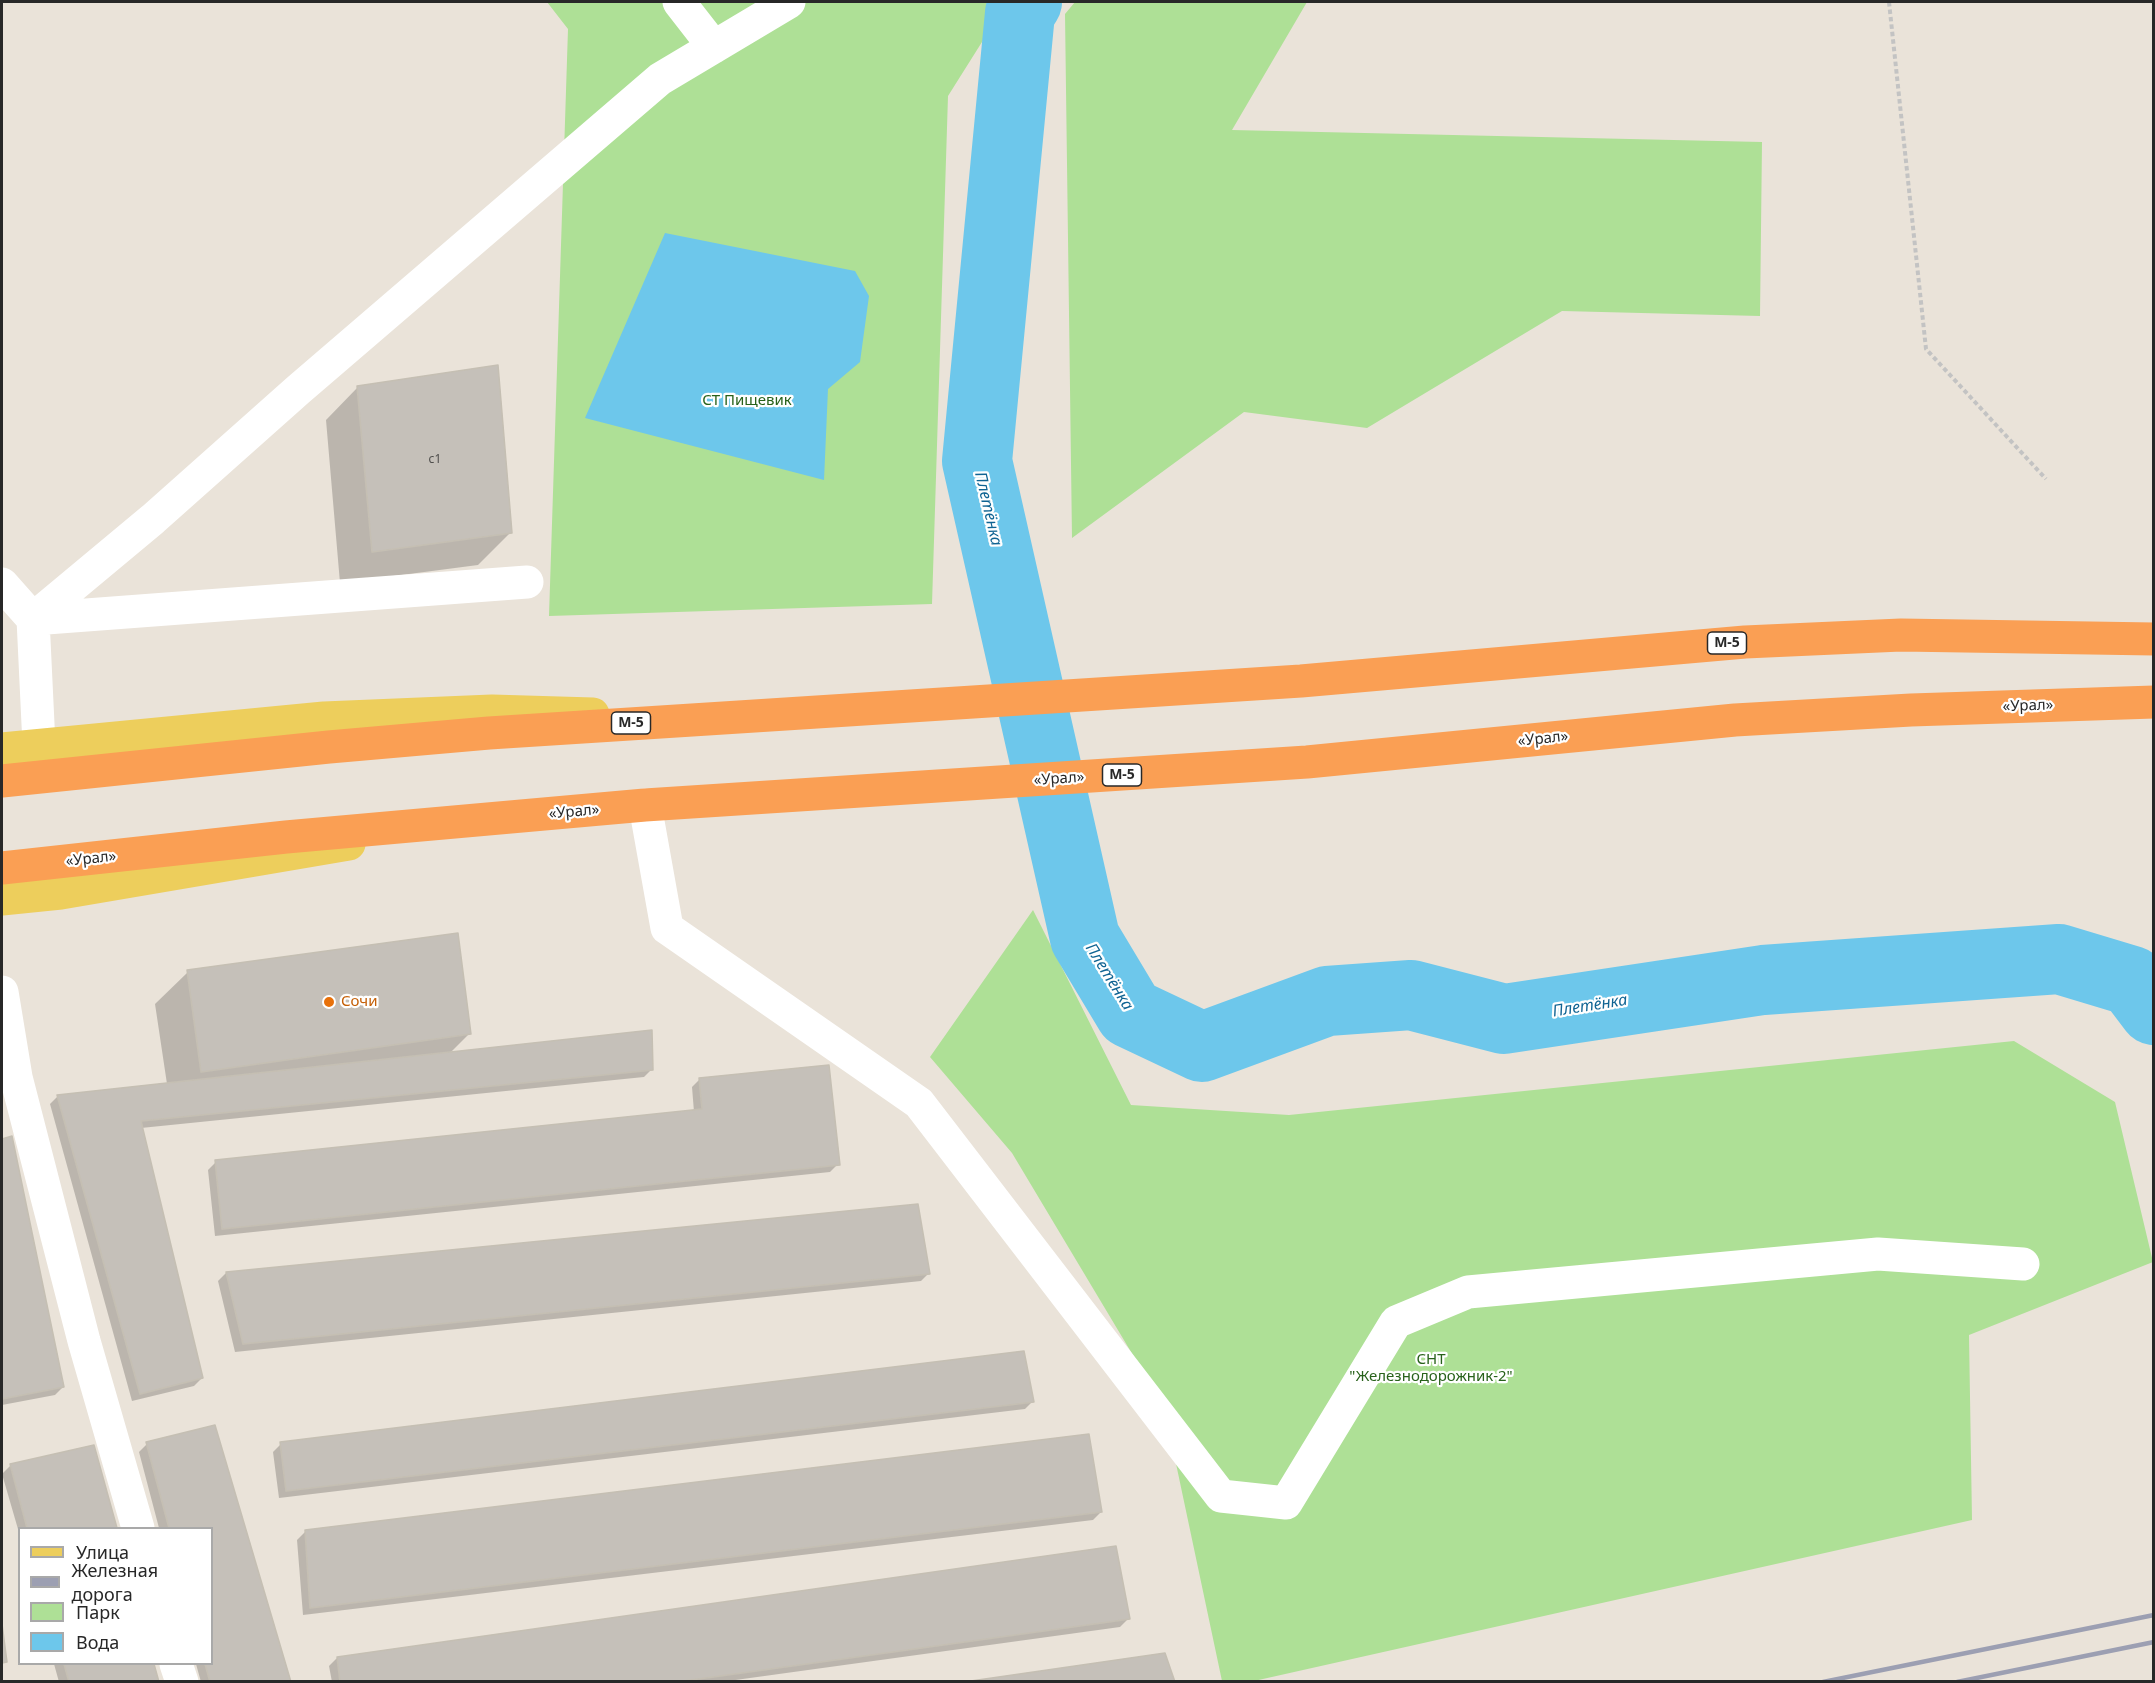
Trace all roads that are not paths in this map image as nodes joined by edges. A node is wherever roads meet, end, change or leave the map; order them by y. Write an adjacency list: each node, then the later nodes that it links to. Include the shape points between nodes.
1 (680, 2): 3 (lane)
2 (789, 2): 3 (lane)
3 (714, 47): 6 (lane, via 660,79)
4 (527, 582): 6 (lane)
5 (2, 584): 6 (lane)
6 (33, 619): 10 (lane)
7 (2154, 639): 9 (highway, М-5, via 1901,635 1745,642 1301,681)
8 (2154, 702): 13 (highway, «Урал» / М-5, via 1735,720 1306,762)
9 (723, 717): 10 (main road, via 492,711 324,718); 12 (highway, М-5, via 340,746)
10 (39, 745): 11 (main road)
11 (2, 749)
12 (2, 781)
13 (645, 805): 14 (highway, «Урал» / М-5); 18 (lane, via 667,928 918,1102 1221,1497 1286,1503 1396,1322 1468,1292 1878,1254)
14 (506, 818): 15 (highway, «Урал» / М-5); 16 (main road, via 61,893)
15 (2, 868)
16 (2, 899)
17 (2, 992): 19 (lane, via 16,1077 84,1341)
18 (2023, 1264)
19 (138, 1527)
20 (176, 1665): 21 (lane)
21 (182, 1682)

